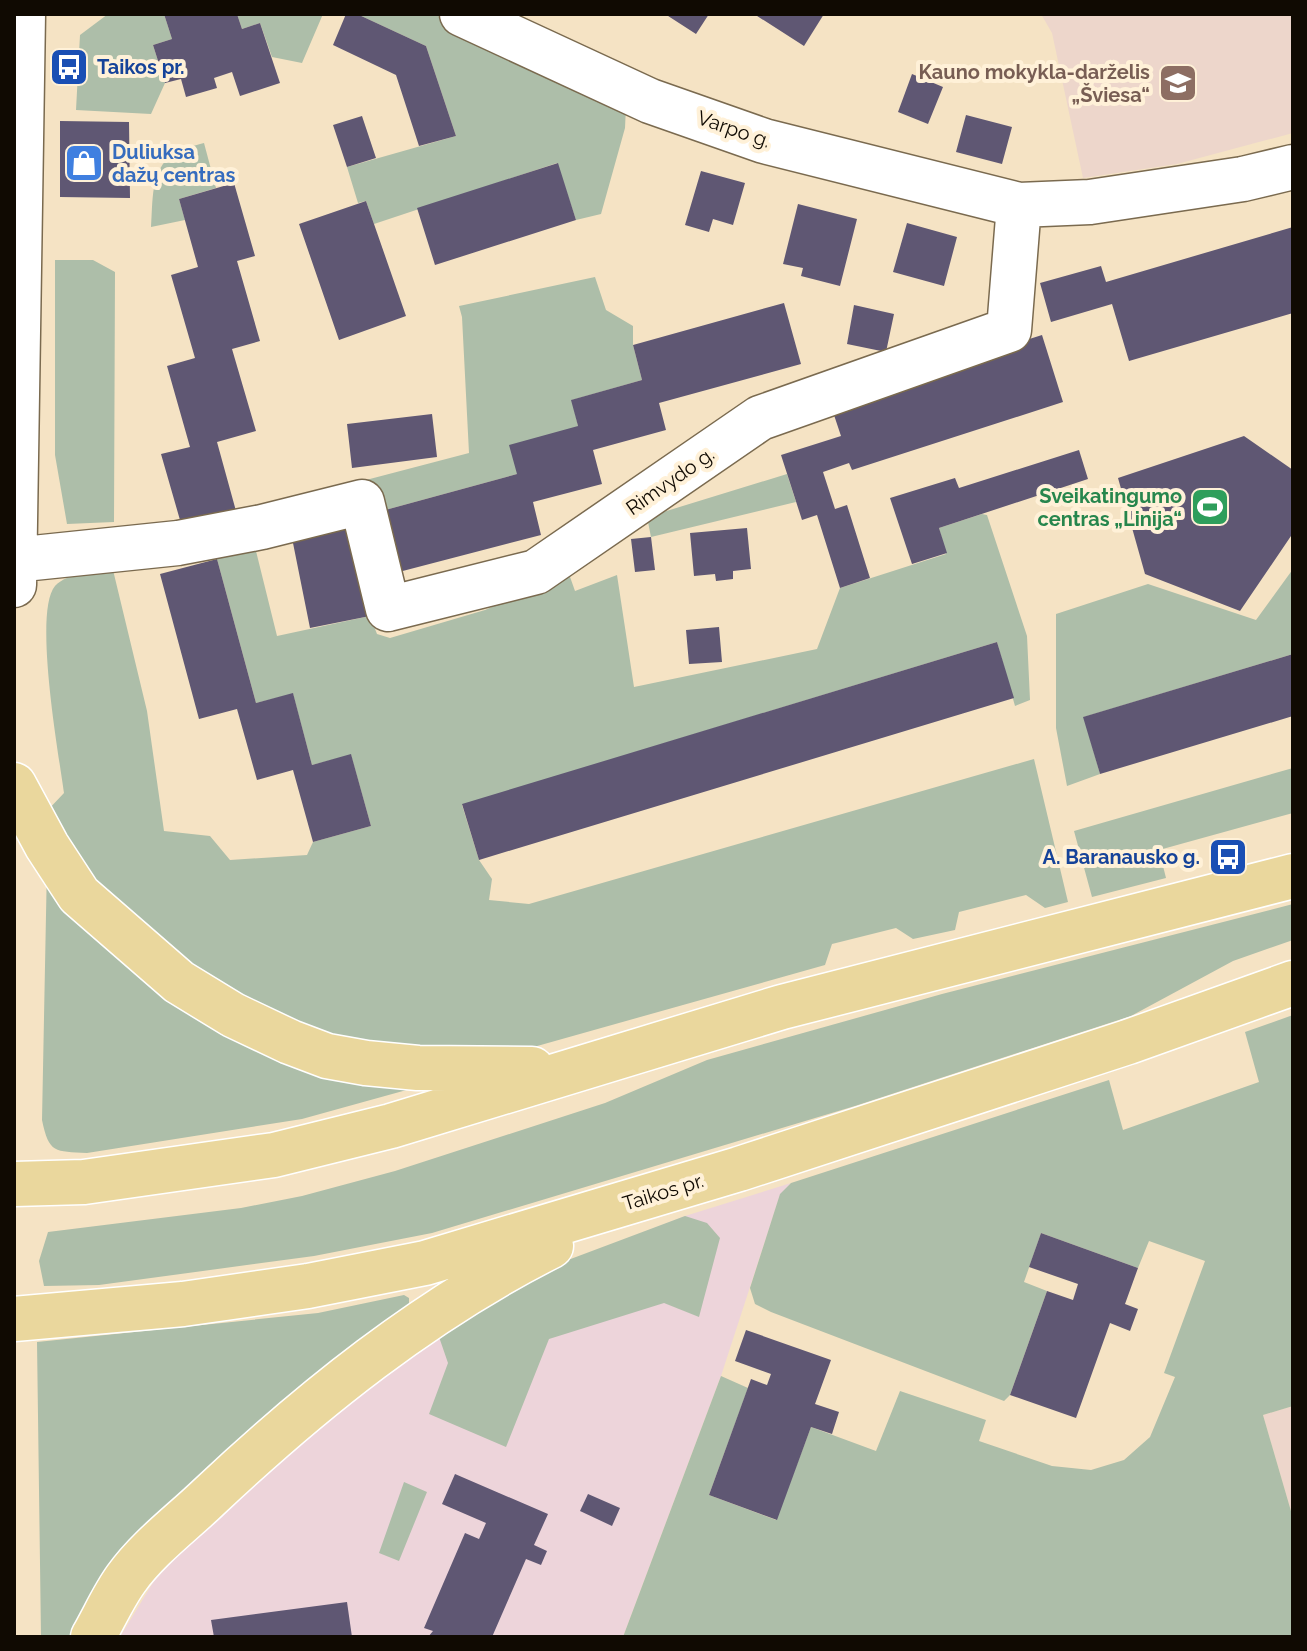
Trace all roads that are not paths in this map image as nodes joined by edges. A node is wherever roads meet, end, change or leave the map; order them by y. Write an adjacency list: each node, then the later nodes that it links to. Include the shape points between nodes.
1 (23, 14): 3 (street)
2 (462, 14): 5 (street, Varpo g., via 650,101 764,141)
3 (17, 150): 6 (street)
4 (1293, 167): 5 (street, via 1090,202)
5 (1019, 205): 6 (street, Rimvydo g., via 1009,330 760,418 536,572 388,609 362,502 178,543)
6 (14, 568)
7 (14, 785): 10 (main road, via 79,895 179,982 233,1015 327,1056 366,1063)
8 (1293, 876): 10 (main road, via 782,1007)
9 (1293, 983): 12 (main road, Taikos pr., via 1113,1047)
10 (578, 1068): 11 (main road, via 391,1126 274,1155 84,1182)
11 (14, 1184)
12 (648, 1197): 13 (main road, Taikos pr., via 425,1263 308,1286); 14 (main road, via 502,1271 301,1414 127,1578)
13 (14, 1319)
14 (93, 1637)

